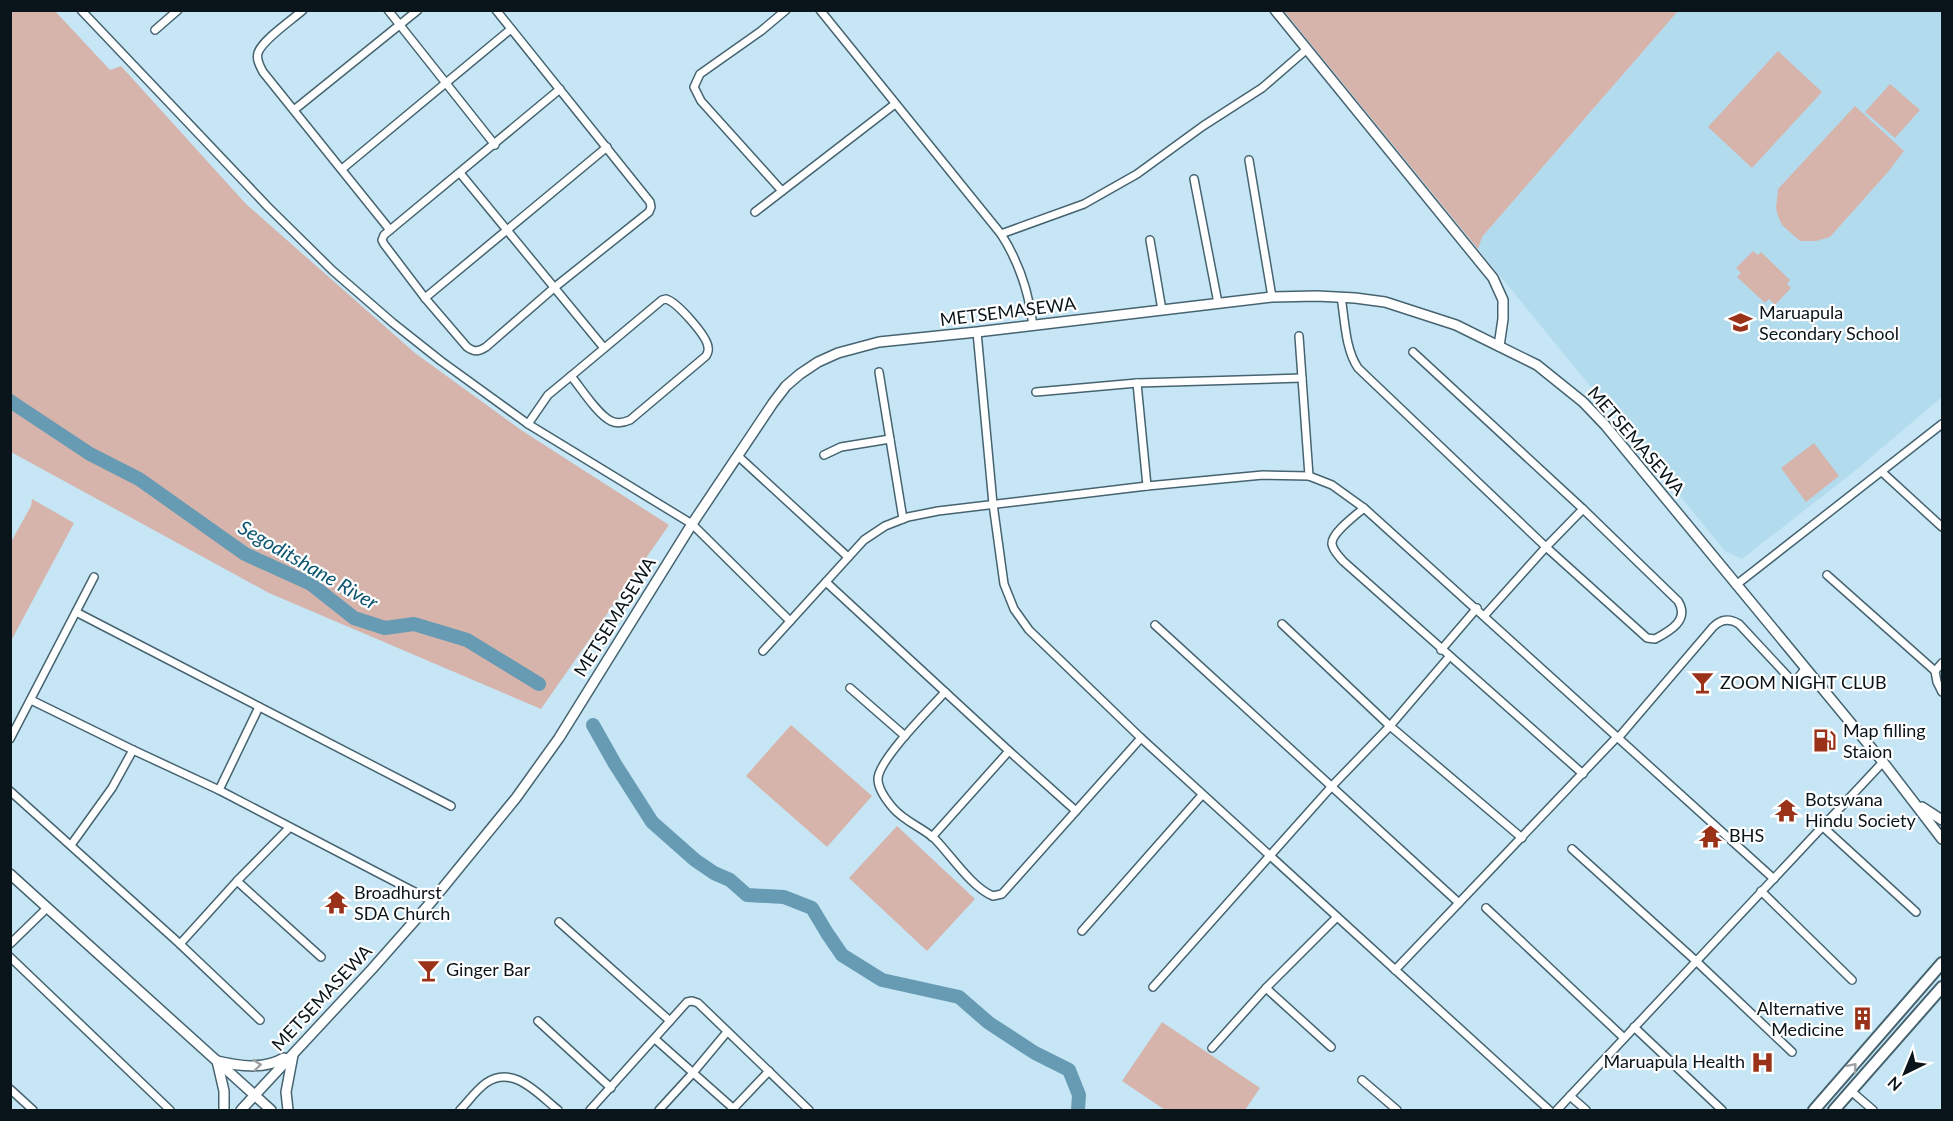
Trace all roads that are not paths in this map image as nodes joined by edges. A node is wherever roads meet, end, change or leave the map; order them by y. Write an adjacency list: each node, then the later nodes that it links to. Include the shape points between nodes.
1 (81, 10): 47 (street, via 333,271 441,361)
2 (178, 10): 12 (street)
3 (303, 10): 17 (street, via 264,44 257,57 263,72)
4 (388, 10): 10 (street)
5 (418, 10): 10 (street)
6 (496, 10): 11 (street)
7 (786, 10): 24 (street, via 699,74 694,87 700,101)
8 (1275, 10): 13 (street)
9 (821, 11): 16 (street)
10 (400, 25): 14 (street); 17 (street)
11 (511, 29): 14 (street); 15 (street)
12 (155, 30)
13 (1307, 49): 28 (street, via 1262,88 1137,174 1084,204); 39 (street, via 1492,278 1503,300)
14 (446, 83): 18 (street); 21 (street)
15 (560, 89): 18 (street); 19 (street)
16 (895, 104): 24 (street); 28 (street)
17 (294, 110): 21 (street)
18 (495, 145): 22 (street)
19 (607, 147): 27 (street); 30 (street, via 651,207)
20 (1249, 160): 31 (street)
21 (342, 169): 26 (street)
22 (460, 173): 26 (street); 27 (street)
23 (1194, 179): 34 (street)
24 (782, 191): 25 (street)
25 (755, 212)
26 (390, 230): 33 (street, via 384,235 384,244)
27 (507, 230): 30 (street); 33 (street)
28 (1001, 234): 36 (street, via 1018,264)
29 (1150, 240): 35 (street)
30 (555, 287): 33 (street, via 478,351 466,347); 40 (street)
31 (1272, 297): 32 (street, METSEMASEWA); 34 (street, METSEMASEWA)
32 (1341, 297): 39 (street, METSEMASEWA, via 1385,302 1421,312); 61 (street, via 1350,350 1359,368)
33 (425, 298)
34 (1218, 303): 35 (street, METSEMASEWA)
35 (1162, 310): 36 (street, METSEMASEWA)
36 (1033, 326): 37 (street, METSEMASEWA)
37 (977, 332): 51 (street, METSEMASEWA, via 879,342 818,362 786,386); 55 (street)
38 (1299, 336): 44 (street)
39 (1499, 346): 66 (street, METSEMASEWA, via 1537,365 1583,402)
40 (604, 348): 43 (street); 43 (street, via 662,300 671,300 678,306 705,337 708,347 706,356 622,423 602,415)
41 (1413, 352): 57 (street)
42 (879, 372): 49 (street)
43 (571, 376): 47 (street, via 548,395)
44 (1302, 378): 45 (street); 53 (street)
45 (1137, 383): 46 (street); 54 (street)
46 (1036, 392)
47 (528, 424): 59 (street)
48 (1942, 424): 52 (street)
49 (890, 439): 50 (street, via 841,447); 58 (street)
50 (824, 455)
51 (738, 456): 59 (street, METSEMASEWA); 62 (street)
52 (1882, 472): 60 (street); 66 (street)
53 (1309, 476): 54 (street, via 1263,475); 56 (street, via 1332,485)
54 (1146, 486): 55 (street)
55 (993, 504): 58 (street); 87 (street, via 1004,584 1014,609 1041,643)
56 (1364, 508): 67 (street); 73 (street, via 1335,534 1334,550)
57 (1583, 509): 61 (street); 61 (street, via 1678,601 1682,617 1676,626 1655,639 1647,638)
58 (903, 519): 62 (street, via 864,540)
59 (692, 524): 70 (street); 113 (street, METSEMASEWA, via 559,738)
60 (1942, 527)
61 (1546, 547): 69 (street)
62 (848, 556): 65 (street)
63 (1827, 575): 78 (street)
64 (94, 577): 68 (street)
65 (826, 582): 70 (street); 80 (street)
66 (1736, 585): 77 (street, METSEMASEWA)
67 (1477, 608): 69 (street); 73 (street)
68 (76, 612): 82 (street); 83 (street)
69 (1485, 615): 86 (street)
70 (790, 621): 74 (street)
71 (1282, 624): 84 (street)
72 (1155, 625): 93 (street)
73 (1441, 650): 75 (street)
74 (763, 651)
75 (1449, 657): 84 (street); 92 (street)
76 (1942, 663): 78 (street)
77 (1805, 669): 86 (street, via 1794,683 1739,624 1720,621); 91 (street, METSEMASEWA)
78 (1935, 671): 81 (street)
79 (850, 688): 85 (street)
80 (945, 692): 85 (street); 90 (street)
81 (1942, 692)
82 (31, 700): 88 (street); 89 (street)
83 (259, 707): 94 (street); 98 (street)
84 (1390, 726): 93 (street); 104 (street)
85 (905, 736): 103 (street, via 880,769 878,781 892,807)
86 (1618, 737): 92 (street); 110 (street)
87 (1141, 738): 96 (street); 99 (street)
88 (10, 739)
89 (133, 750): 94 (street); 106 (street, via 112,788)
90 (1009, 751): 99 (street); 103 (street)
91 (1883, 762): 97 (street, METSEMASEWA); 101 (street)
92 (1582, 774): 104 (street)
93 (1332, 786): 108 (street); 114 (street)
94 (219, 790): 102 (street)
95 (10, 791): 106 (street)
96 (1202, 795): 108 (street); 120 (street)
97 (1917, 804): 100 (street, METSEMASEWA); 105 (street, METSEMASEWA)
98 (451, 806)
99 (1076, 811): 103 (street, via 997,896 979,888)
100 (1942, 820)
101 (1822, 826): 110 (street); 117 (street)
102 (289, 828): 111 (street); 113 (street)
103 (932, 837)
104 (1522, 838): 114 (street)
105 (1942, 838)
106 (71, 845): 122 (street)
107 (1572, 849): 125 (street)
108 (1270, 856): 118 (street); 129 (street)
109 (10, 874): 115 (street)
110 (1774, 879): 112 (street)
111 (237, 881): 122 (street); 124 (street)
112 (1761, 891): 125 (street); 128 (street)
113 (432, 902): 141 (street, METSEMASEWA)
114 (1459, 903): 127 (street)
115 (47, 908): 121 (street); 143 (street)
116 (1486, 908): 137 (street)
117 (1916, 912)
118 (1337, 917): 127 (street); 131 (street)
119 (559, 922): 134 (street)
120 (1082, 931)
121 (10, 944)
122 (180, 944): 132 (street)
123 (10, 957): 153 (street)
124 (321, 957)
125 (1696, 961): 135 (street); 142 (street)
126 (1942, 963): 169 (main road, one-way to 126)
127 (1395, 970): 165 (street)
128 (1852, 980)
129 (1153, 987)
130 (1942, 987): 149 (main road)
131 (1266, 988): 139 (street); 140 (street)
132 (260, 1020)
133 (538, 1021): 147 (street)
134 (670, 1021): 136 (street, via 692,1001); 138 (street)
135 (1634, 1027): 137 (street); 168 (street)
136 (727, 1032): 144 (street); 145 (street)
137 (1624, 1038): 151 (street)
138 (655, 1039): 145 (street); 147 (street)
139 (1331, 1047)
140 (1212, 1048)
141 (294, 1052): 143 (street, one-way to 141, via 260,1065 276,1063); 150 (street, METSEMASEWA); 157 (street, via 286,1092)
142 (1792, 1052)
143 (217, 1061): 150 (street); 154 (street)
144 (769, 1071): 162 (street); 163 (street)
145 (692, 1074): 161 (street); 162 (street)
146 (1362, 1080): 164 (street)
147 (611, 1088): 160 (street)
148 (10, 1089): 152 (street)
149 (1851, 1091): 170 (main road); 171 (street)
150 (254, 1095): 155 (street, METSEMASEWA); 156 (street)
151 (1570, 1096): 166 (street); 167 (street)
152 (33, 1110)
153 (170, 1110)
154 (224, 1110)
155 (241, 1110)
156 (272, 1110)
157 (288, 1110)
158 (460, 1110): 159 (street, via 484,1084 504,1076 524,1082)
159 (558, 1110)
160 (590, 1110)
161 (658, 1110)
162 (734, 1110)
163 (809, 1110)
164 (1397, 1110)
165 (1549, 1110)
166 (1557, 1110)
167 (1586, 1110)
168 (1722, 1110)
169 (1814, 1110)
170 (1834, 1110)
171 (1873, 1110)

